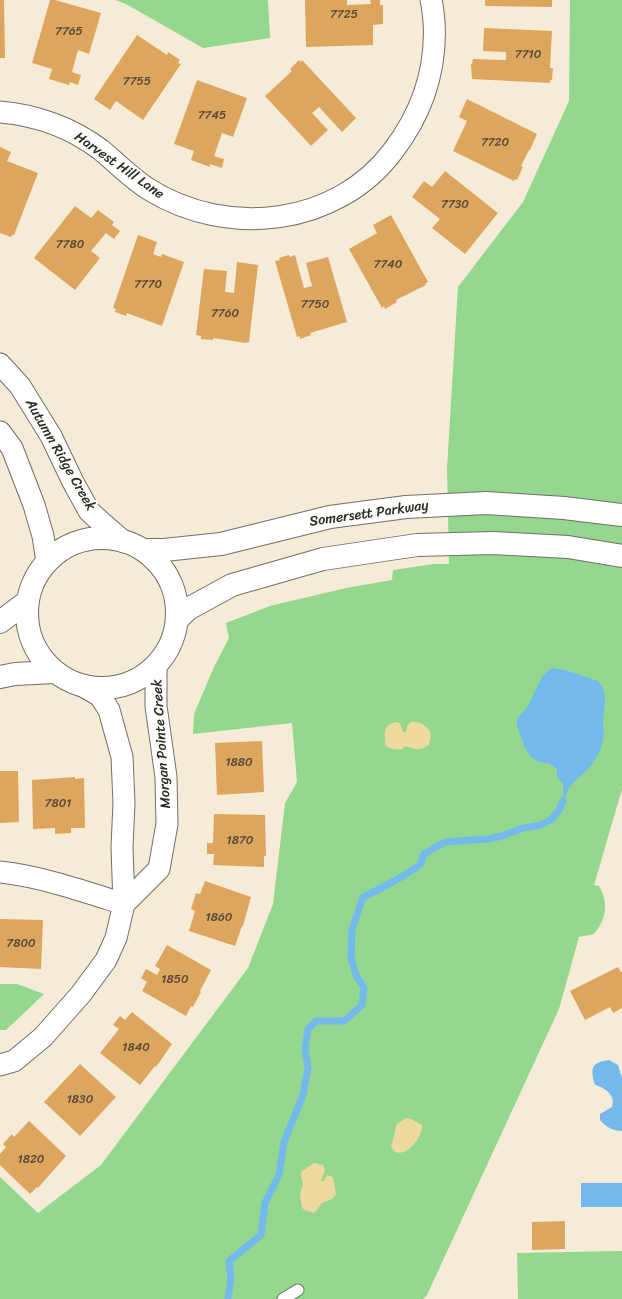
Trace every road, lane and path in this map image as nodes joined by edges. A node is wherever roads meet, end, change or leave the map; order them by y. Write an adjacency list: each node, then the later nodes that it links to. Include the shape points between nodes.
1 (432, 0): 2 (street, Harvest Hill Lane, via 435,38 433,60 415,119 390,156 356,186 319,206 298,213 276,218 230,218 186,208 149,190 100,149 70,131 30,117)
2 (0, 112)
3 (0, 364): 6 (street, Autumn Ridge Creek, via 20,386 51,436 89,511)
4 (0, 432): 8 (street, via 12,448 34,505)
5 (622, 515): 6 (main road, Somersett Parkway, via 486,503 406,507 330,517 221,544 164,550)
6 (134, 546): 8 (main road, Somersett Parkway, via 104,538 83,541 64,548); 10 (main road, via 158,564 170,581 176,600)
7 (622, 556): 10 (main road, via 568,547 493,543 417,545 323,560 232,585 188,609)
8 (47, 562): 9 (main road, Somersett Parkway, via 35,580)
9 (28, 601): 11 (main road); 13 (main road, Somersett Parkway, via 27,621 32,640 41,658)
10 (177, 620): 12 (main road, Somersett Parkway, via 170,645)
11 (0, 622)
12 (156, 666): 15 (main road, Somersett Parkway, via 141,678 122,686); 17 (street, Morgan Pointe Creek, via 156,706 166,777 167,824 159,869)
13 (55, 672): 14 (main road); 15 (main road, Somersett Parkway)
14 (0, 677)
15 (83, 686): 17 (street, via 100,696 110,710 122,757)
16 (0, 872): 17 (street, via 64,885)
17 (124, 904): 18 (street, via 116,938 106,960 81,994 43,1037 14,1061)
18 (0, 1065)
19 (298, 1290): 20 (lane)
20 (283, 1299)

